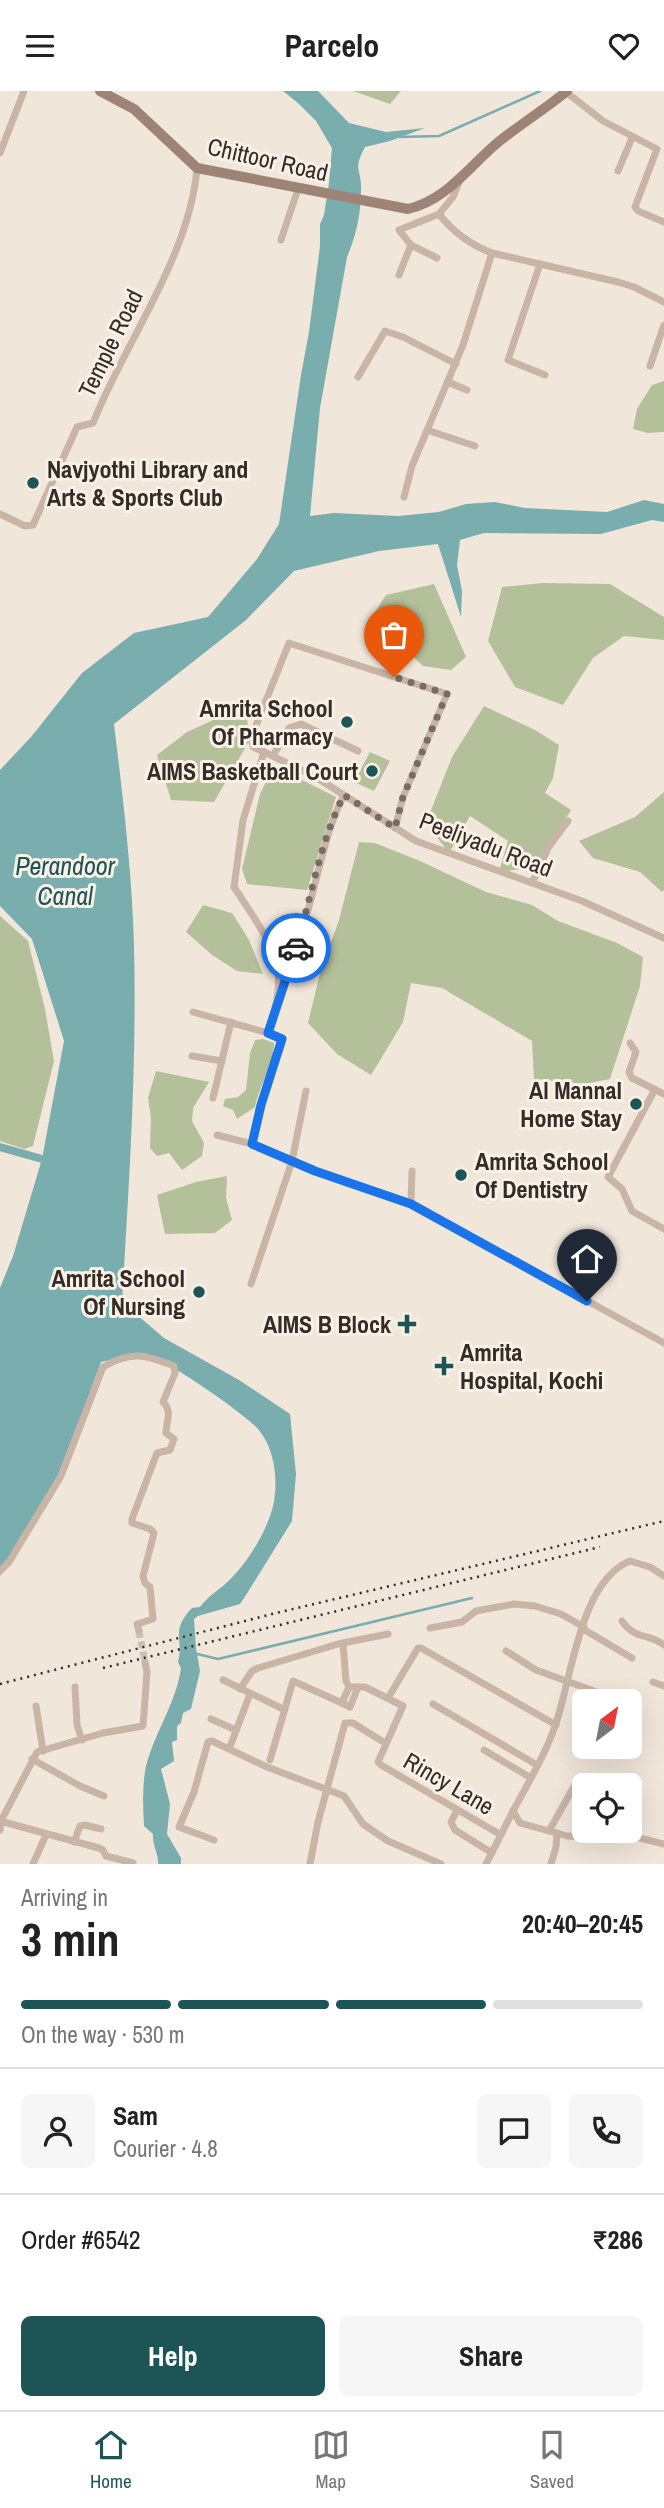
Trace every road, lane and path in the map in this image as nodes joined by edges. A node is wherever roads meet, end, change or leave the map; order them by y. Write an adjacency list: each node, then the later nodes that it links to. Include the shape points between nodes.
1 (24, 91): 5 (street)
2 (100, 91): 6 (main road, Chittoor Road, via 134,109)
3 (564, 92): 4 (street); 8 (main road, Chittoor Road)
4 (632, 138): 7 (street); 11 (street, via 657,149 635,207)
5 (0, 153)
6 (197, 168): 9 (main road, Chittoor Road); 29 (street, Temple Road, via 190,210 175,249 93,423 77,427 33,525)
7 (618, 171)
8 (460, 178): 9 (main road, Chittoor Road, via 435,198 402,208); 10 (street, via 453,197)
9 (298, 189): 12 (street)
10 (439, 214): 13 (street, via 399,230); 14 (street, via 471,244)
11 (664, 222)
12 (281, 240)
13 (411, 245): 15 (street); 17 (street)
14 (492, 253): 16 (street); 20 (street)
15 (437, 258)
16 (540, 264): 18 (street, via 634,287); 22 (street, via 508,361)
17 (399, 275)
18 (664, 302)
19 (664, 325): 21 (street)
20 (456, 364): 23 (street, via 385,331); 24 (street)
21 (650, 366)
22 (545, 375)
23 (358, 377)
24 (448, 382): 25 (street); 26 (street)
25 (467, 390)
26 (427, 430): 27 (street); 28 (street)
27 (475, 446)
28 (404, 497)
29 (0, 514)
30 (358, 751): 32 (street, via 300,724 289,728)
31 (264, 752): 32 (street, Peeliyadu Road); 35 (street, via 253,747 251,738 289,643 447,694 403,797); 38 (street, via 243,820 234,887 277,962)
32 (273, 756): 33 (street, Peeliyadu Road)
33 (344, 795): 35 (street, Peeliyadu Road); 38 (street)
34 (568, 821): 36 (street, via 548,848)
35 (395, 828): 36 (street, Peeliyadu Road, via 416,841)
36 (532, 883): 37 (street, Peeliyadu Road)
37 (664, 938)
38 (278, 1005): 41 (street)
39 (192, 1011): 40 (street)
40 (231, 1023): 41 (street); 44 (street)
41 (268, 1033): 50 (street, via 282,1039)
42 (630, 1043): 46 (street, via 636,1052 630,1075)
43 (192, 1056): 44 (street)
44 (222, 1061): 48 (street)
45 (306, 1091): 51 (street)
46 (654, 1091): 47 (street); 54 (street, via 608,1177 622,1189 632,1211)
47 (664, 1093)
48 (214, 1098)
49 (216, 1135): 50 (street)
50 (252, 1144): 51 (street)
51 (292, 1161): 53 (street); 55 (street)
52 (412, 1171): 53 (street)
53 (411, 1204): 56 (street)
54 (664, 1229)
55 (251, 1284)
56 (664, 1343)
57 (0, 1571): 62 (street, via 61,1476 103,1367 114,1360 146,1355 174,1366 163,1402 170,1415 166,1433 174,1439 170,1450 157,1453 132,1519 154,1533 143,1576 150,1587 153,1619 137,1624)
58 (664, 1576): 61 (street, via 630,1560 617,1566 592,1600)
59 (622, 1621): 65 (street, via 629,1631)
60 (430, 1628): 61 (street, via 463,1622 476,1611 513,1604 561,1614)
61 (583, 1628): 67 (street); 71 (street)
62 (139, 1631)
63 (388, 1634): 64 (street)
64 (344, 1643): 74 (street, via 346,1681); 75 (street, via 258,1668)
65 (664, 1645)
66 (506, 1651): 71 (street)
67 (632, 1658)
68 (145, 1662): 85 (street, via 143,1726)
69 (223, 1680): 75 (street)
70 (653, 1682): 72 (street)
71 (567, 1683): 76 (street); 83 (street)
72 (664, 1686)
73 (75, 1687): 85 (street)
74 (353, 1687): 78 (street, via 365,1687); 81 (street, via 342,1703 292,1681)
75 (240, 1689): 77 (street)
76 (586, 1689)
77 (250, 1694): 81 (street); 84 (street)
78 (388, 1698): 83 (street, via 421,1648); 86 (street, via 403,1706)
79 (433, 1704): 92 (street)
80 (36, 1706): 89 (street)
81 (283, 1709): 91 (street)
82 (211, 1719): 84 (street)
83 (556, 1725): 92 (street)
84 (236, 1730): 87 (street)
85 (82, 1740): 89 (street)
86 (385, 1743): 94 (street, via 353,1723 345,1723); 97 (street, Rincy Lane, via 378,1762)
87 (231, 1744)
88 (484, 1749): 93 (street)
89 (43, 1751): 90 (street)
90 (32, 1759): 96 (street); 99 (street)
91 (270, 1760)
92 (537, 1765): 93 (street)
93 (531, 1778): 98 (street)
94 (328, 1790): 105 (street, via 208,1742 179,1827); 111 (street); 112 (street, via 344,1796 363,1824 388,1841)
95 (572, 1792): 102 (street)
96 (104, 1796)
97 (457, 1810): 104 (street, Rincy Lane); 108 (street, via 452,1822 455,1830)
98 (513, 1811): 102 (street, via 520,1823); 104 (street)
99 (1, 1821): 101 (street); 103 (street)
100 (101, 1829): 106 (street, via 80,1826)
101 (0, 1830)
102 (553, 1832): 107 (street, via 585,1837 612,1831); 114 (street, via 556,1847)
103 (46, 1835): 106 (street); 110 (street)
104 (501, 1835): 108 (street)
105 (214, 1840)
106 (74, 1842): 109 (street)
107 (664, 1842)
108 (492, 1853): 113 (street)
109 (133, 1863)
110 (33, 1864)
111 (310, 1864)
112 (441, 1864)
113 (486, 1864)
114 (551, 1864)

